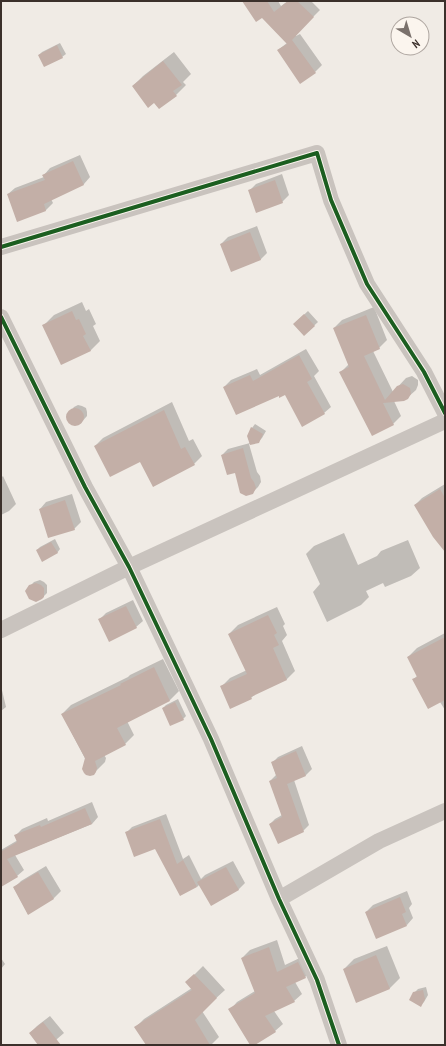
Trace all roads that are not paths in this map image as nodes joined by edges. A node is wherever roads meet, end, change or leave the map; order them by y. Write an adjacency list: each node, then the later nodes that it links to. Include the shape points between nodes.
1 (1, 247): 3 (street, via 317,153 330,200 367,284 424,372)
2 (1, 317): 5 (street, via 85,486)
3 (445, 413)
4 (445, 421): 5 (street)
5 (129, 567): 6 (street); 8 (street, via 211,739)
6 (1, 630)
7 (445, 811): 8 (street, via 379,841)
8 (279, 899): 9 (street, via 317,980)
9 (339, 1045)

